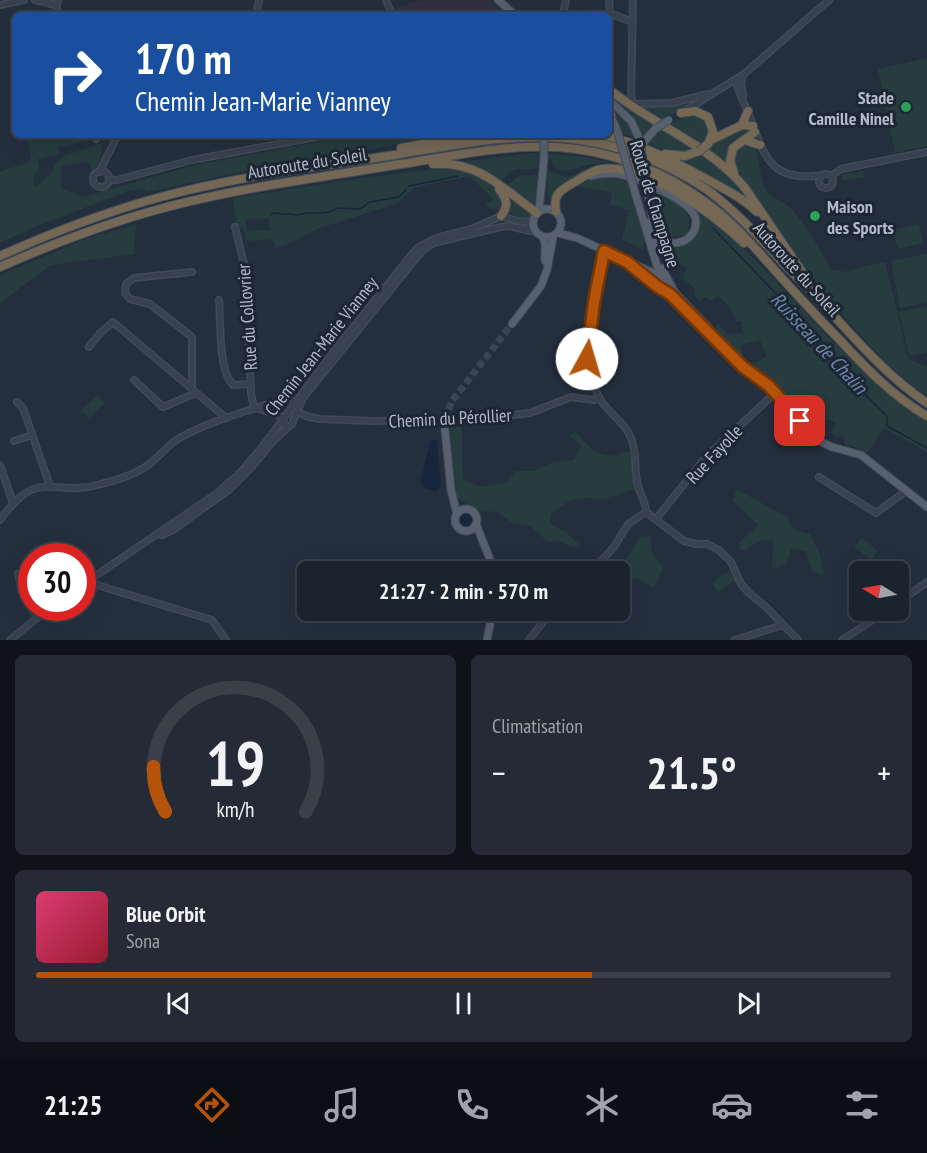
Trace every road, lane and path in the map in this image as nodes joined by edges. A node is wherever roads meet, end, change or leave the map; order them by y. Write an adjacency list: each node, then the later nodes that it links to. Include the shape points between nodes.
1 (24, 0): 8 (street)
2 (35, 0): 7 (street)
3 (633, 0): 11 (street)
4 (829, 0): 12 (street)
5 (58, 1): 7 (street)
6 (502, 2): 9 (main road)
7 (49, 3)
8 (0, 5)
9 (516, 12)
10 (612, 14): 11 (street)
11 (633, 22): 15 (street, via 631,101 636,105 672,103)
12 (744, 74): 13 (street); 17 (street, via 741,84)
13 (735, 80): 15 (street); 17 (street)
14 (612, 91): 45 (highway, via 717,160)
15 (710, 94): 18 (street)
16 (612, 109): 31 (main road, Route de Champagne, via 631,122)
17 (748, 111): 20 (highway); 21 (street)
18 (681, 113): 30 (highway, via 695,111 705,116 712,126); 31 (main road, bridge, via 655,129)
19 (612, 114): 55 (main road, Route de Champagne, bridge)
20 (742, 125): 21 (highway); 30 (highway)
21 (754, 129): 29 (highway); 32 (street)
22 (116, 138): 37 (street)
23 (311, 138): 41 (street)
24 (454, 138): 35 (highway, via 368,154)
25 (524, 138): 35 (highway, Autoroute du Soleil)
26 (544, 138): 48 (main road, bridge)
27 (568, 138): 68 (highway, Autoroute du Soleil, via 634,153 682,174 750,226)
28 (612, 138): 33 (highway)
29 (745, 140): 32 (highway); 45 (highway, via 735,146 730,158)
30 (709, 142): 33 (highway, bridge, via 699,151 681,156)
31 (642, 143): 46 (main road, Route de Champagne, bridge)
32 (760, 145): 40 (street, via 778,169)
33 (656, 152): 51 (highway, via 741,198)
34 (927, 153): 39 (street, via 841,169)
35 (357, 160): 57 (highway, Autoroute du Soleil, via 242,179 159,198 88,219)
36 (361, 171): 42 (highway, via 449,163 472,168); 59 (highway, Autoroute du Soleil, via 242,190 154,210 81,233); 64 (highway, Autoroute du Soleil, via 532,147 576,149 618,158 673,181 712,206 750,241)
37 (99, 172): 41 (street); 41 (street, via 94,177 95,184 105,186)
38 (822, 174): 39 (street); 40 (street); 44 (street)
39 (831, 176): 44 (street, via 833,183 829,188)
40 (808, 177): 44 (street)
41 (109, 180)
42 (491, 180): 48 (highway); 49 (highway, via 505,197 506,209)
43 (575, 182): 46 (main road, via 613,173 661,191 694,212 695,228 687,239 675,243 661,237); 47 (highway, via 556,195); 64 (highway, via 594,171 612,169 654,181 714,218)
44 (818, 182)
45 (745, 188): 51 (highway)
46 (648, 195): 66 (main road, Route de Champagne, via 653,239)
47 (556, 211): 48 (main road, via 547,209); 53 (main road, via 561,218)
48 (536, 215): 49 (street, via 522,222); 52 (main road)
49 (501, 216): 61 (street, Chemin Jean-Marie Vianney, via 427,241)
50 (235, 227): 73 (street, Rue du Collovrier, via 247,278)
51 (771, 228): 68 (highway)
52 (535, 232): 54 (main road); 65 (street, Chemin Jean-Marie Vianney, via 509,226 433,243)
53 (558, 232): 54 (main road); 56 (main road); 69 (main road, via 544,278)
54 (543, 237): 69 (main road, via 543,270)
55 (651, 249): 60 (main road, via 652,262 649,267); 63 (main road, Route de Champagne)
56 (604, 251): 58 (main road); 76 (street, via 587,359)
57 (0, 256)
58 (627, 262): 60 (main road); 66 (main road, via 658,287)
59 (0, 267)
60 (642, 267): 63 (main road)
61 (400, 269): 65 (street); 78 (street, Chemin Jean-Marie Vianney)
62 (192, 272): 74 (street, via 134,278 128,281 125,293 130,299 150,304 192,338)
63 (660, 276): 66 (main road)
64 (781, 278): 82 (highway, Autoroute du Soleil, via 878,379)
65 (399, 279): 81 (street, Chemin Jean-Marie Vianney, via 303,398)
66 (670, 290): 75 (main road, Route de Champagne, via 743,367)
67 (219, 300): 73 (street, via 223,357 229,381 233,385)
68 (822, 302): 79 (highway, Autoroute du Soleil, via 885,370)
69 (526, 304): 70 (main road)
70 (512, 324)
71 (89, 347): 74 (street, via 113,321)
72 (134, 380): 74 (street, via 163,407)
73 (251, 384): 80 (street, Rue du Collovrier)
74 (194, 391): 83 (street)
75 (775, 393): 92 (main road, Route de Champagne, via 815,439 861,455); 101 (street, Rue Fayolle, via 705,458)
76 (600, 398): 81 (street, Chemin du Pérollier, via 565,398 530,413 430,421 319,419); 99 (street, via 628,431 633,443)
77 (16, 402): 87 (street, via 23,408)
78 (295, 402): 80 (street, via 286,398); 81 (street); 84 (street, Chemin Jean-Marie Vianney)
79 (927, 404)
80 (254, 407): 83 (street); 84 (street)
81 (298, 412): 85 (street, Chemin Jean-Marie Vianney)
82 (927, 416)
83 (226, 418): 91 (street, via 184,435 149,465 133,473 92,487)
84 (282, 420): 85 (street); 93 (street, Chemin Jean-Marie Vianney, via 253,459)
85 (287, 428): 93 (street, Chemin Jean-Marie Vianney, via 238,482)
86 (445, 430): 98 (main road, via 453,500)
87 (32, 435): 88 (street); 91 (street)
88 (14, 441)
89 (0, 465): 94 (street)
90 (819, 477): 92 (street, via 876,513)
91 (50, 486): 94 (street, via 31,489)
92 (906, 491): 96 (main road, Route de Champagne)
93 (217, 496): 107 (street, Chemin Jean-Marie Vianney)
94 (13, 503): 97 (street)
95 (0, 507): 97 (street)
96 (927, 507)
97 (6, 512): 100 (street)
98 (460, 512): 102 (main road, via 470,510); 103 (main road, via 455,521 457,527)
99 (646, 513): 101 (street); 106 (street, via 627,524)
100 (0, 519)
101 (656, 519): 115 (street, via 684,542 707,544 719,550 731,562 741,584)
102 (476, 524): 103 (main road); 105 (main road)
103 (469, 531): 104 (main road, via 481,543)
104 (489, 561)
105 (490, 561)
106 (601, 561)
107 (96, 577)
108 (927, 582): 110 (street)
109 (96, 587): 117 (street, via 212,620)
110 (909, 595)
111 (31, 621): 116 (street)
112 (492, 621): 118 (main road)
113 (544, 621): 119 (street)
114 (871, 621): 122 (street)
115 (783, 625): 120 (street); 121 (street)
116 (9, 640)
117 (226, 640)
118 (487, 640)
119 (530, 640)
120 (735, 640)
121 (798, 640)
122 (842, 640)

